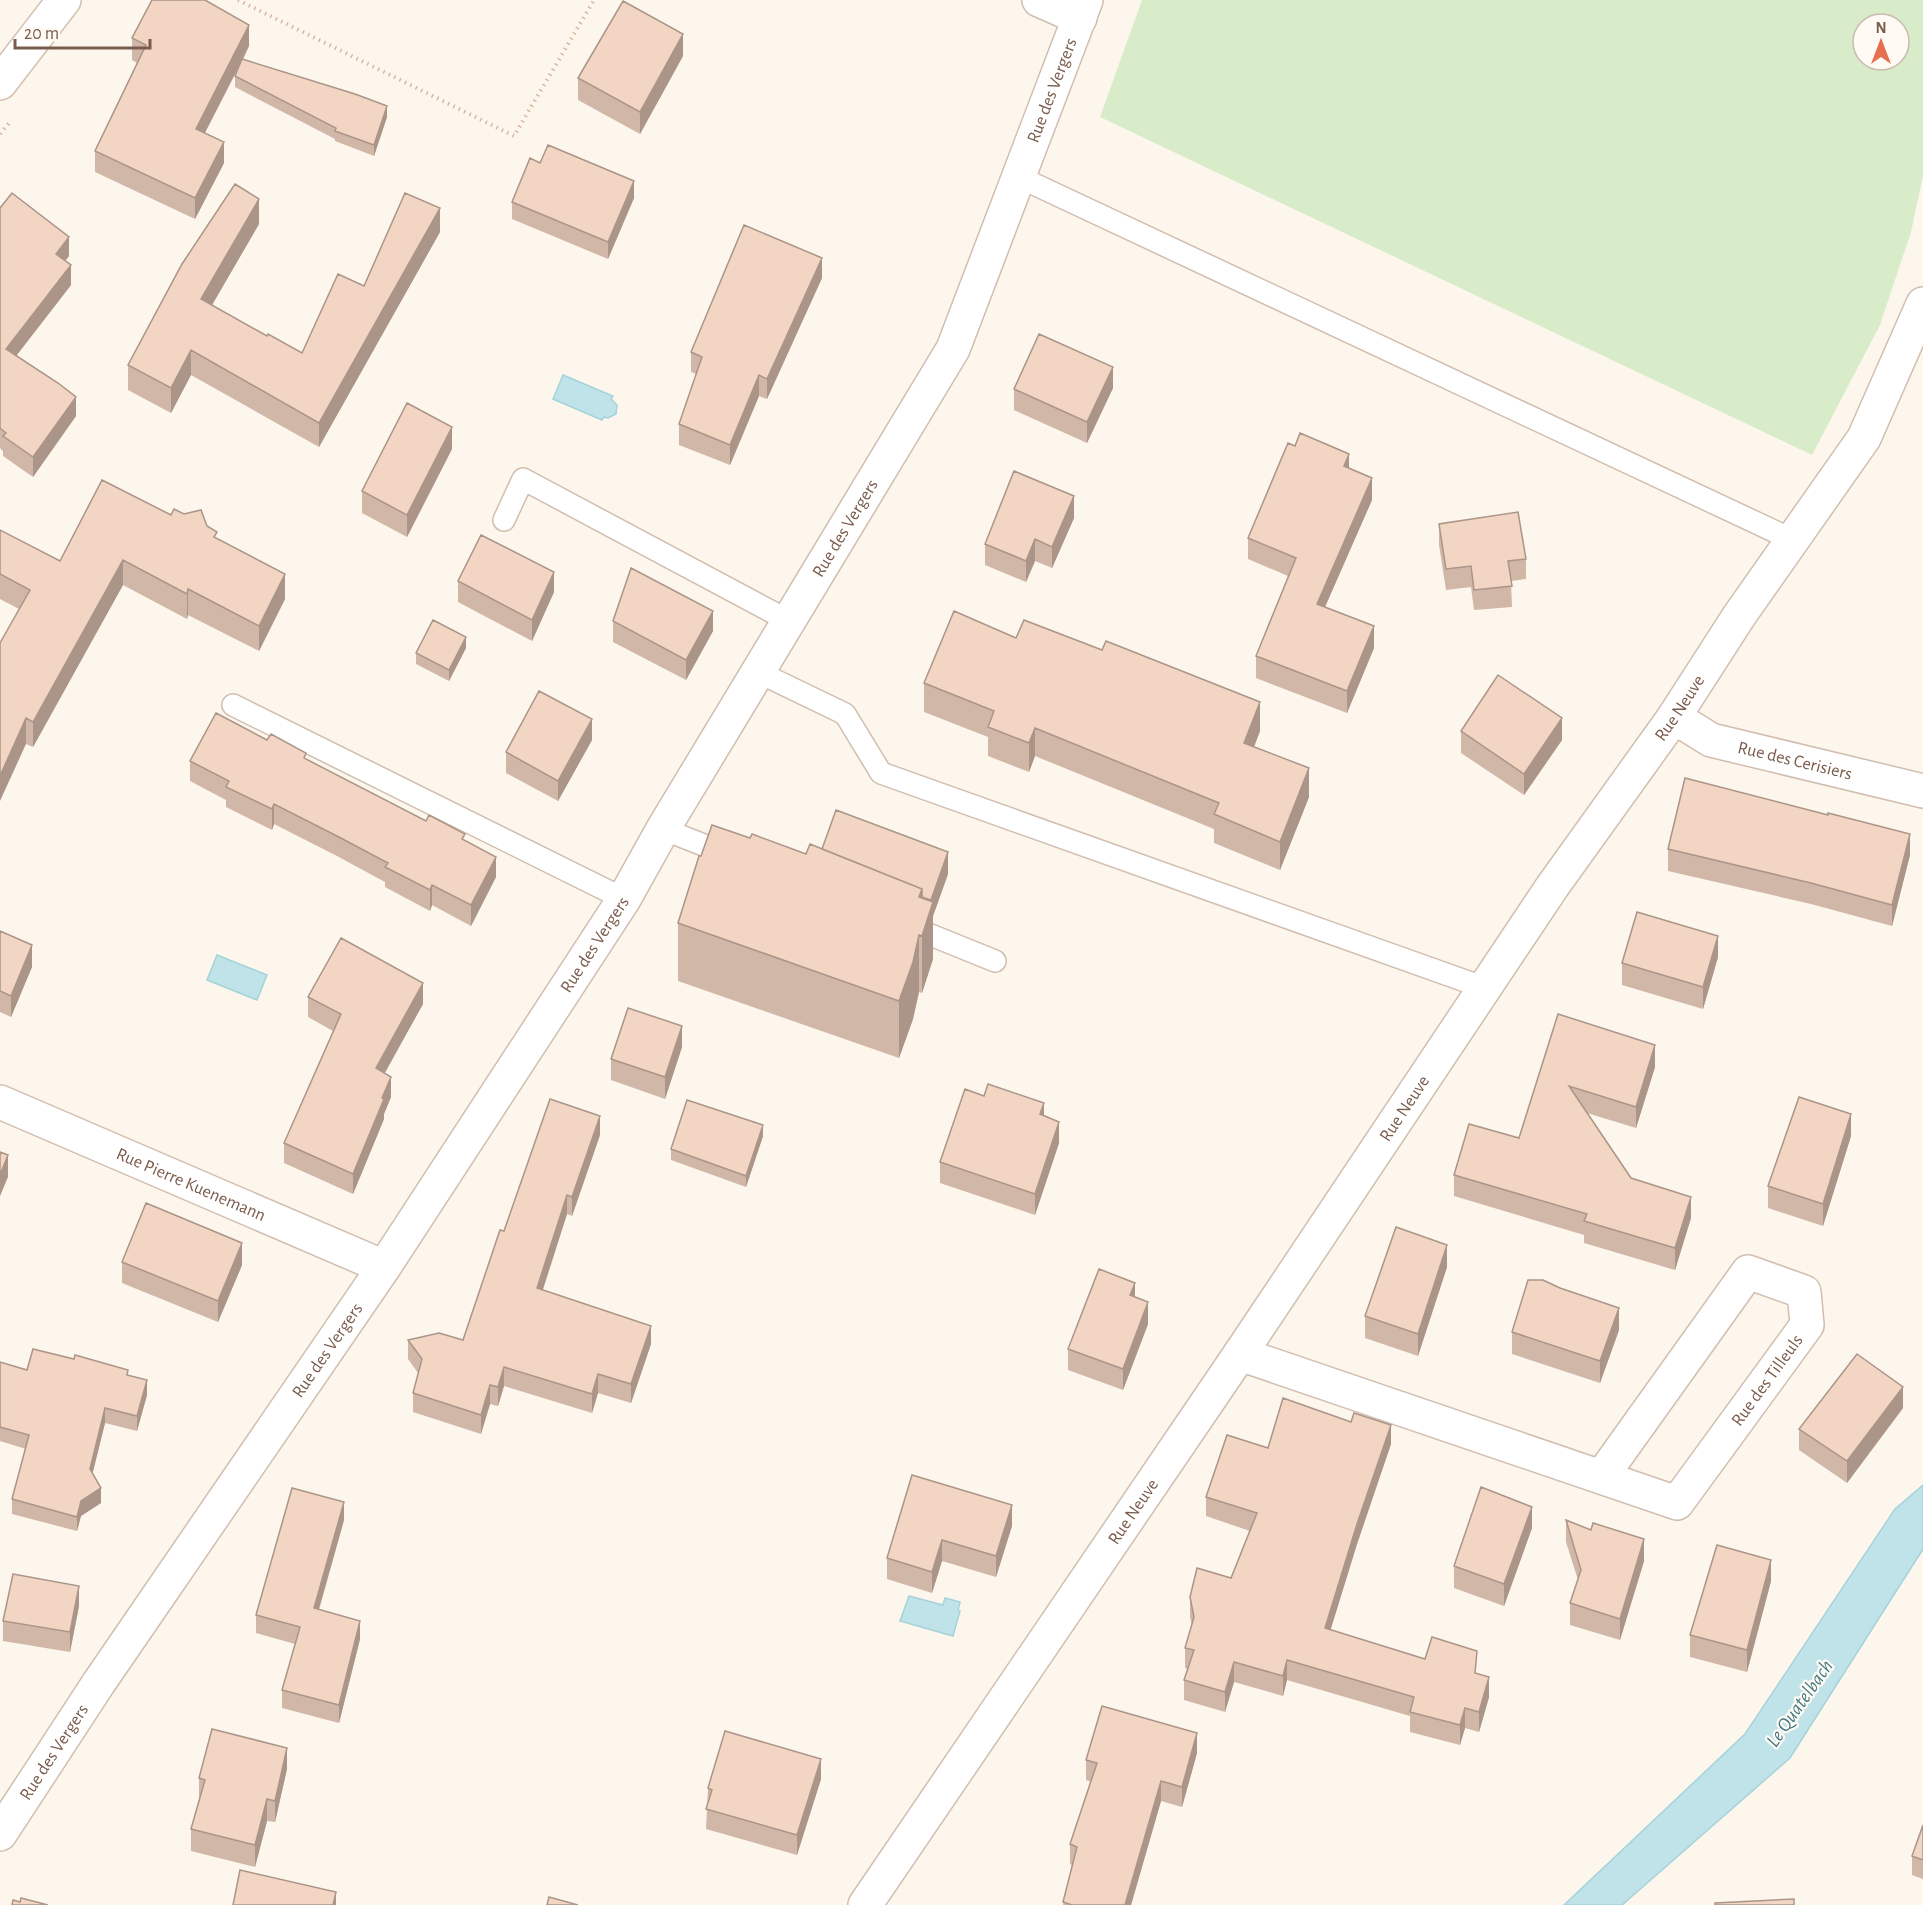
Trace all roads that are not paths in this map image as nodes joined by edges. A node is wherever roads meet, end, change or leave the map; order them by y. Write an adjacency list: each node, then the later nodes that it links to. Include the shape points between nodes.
1 (64, 0): 4 (street)
2 (1039, 0): 3 (street)
3 (1083, 9): 5 (street, Rue des Vergers)
4 (0, 84)
5 (1019, 177): 8 (lane); 9 (street, Rue des Vergers, via 953,349)
6 (1923, 304): 8 (street, Rue Neuve, via 1864,438)
7 (504, 520): 9 (lane, via 523,479)
8 (1793, 540): 12 (street, Rue Neuve)
9 (789, 621): 10 (street, Rue des Vergers)
10 (758, 672): 14 (street, Rue des Vergers); 19 (lane, via 845,714 881,773)
11 (233, 705): 16 (lane)
12 (1674, 717): 13 (street, Rue des Cerisiers, via 1711,740); 19 (street, Rue Neuve)
13 (1923, 791)
14 (663, 829): 15 (lane); 16 (street, Rue des Vergers)
15 (751, 864)
16 (624, 899): 21 (street, Rue des Vergers)
17 (884, 917): 18 (lane)
18 (995, 961)
19 (1485, 988): 22 (street, Rue Neuve)
20 (0, 1102): 21 (street, Rue Pierre Kuenemann)
21 (384, 1267): 24 (street, Rue des Vergers)
22 (1240, 1354): 23 (street, Rue des Tilleuls); 25 (street, Rue Neuve)
23 (1602, 1476): 23 (street, Rue des Tilleuls, via 1677,1503 1807,1325 1804,1292 1748,1272)
24 (4, 1822)
25 (865, 1905)

